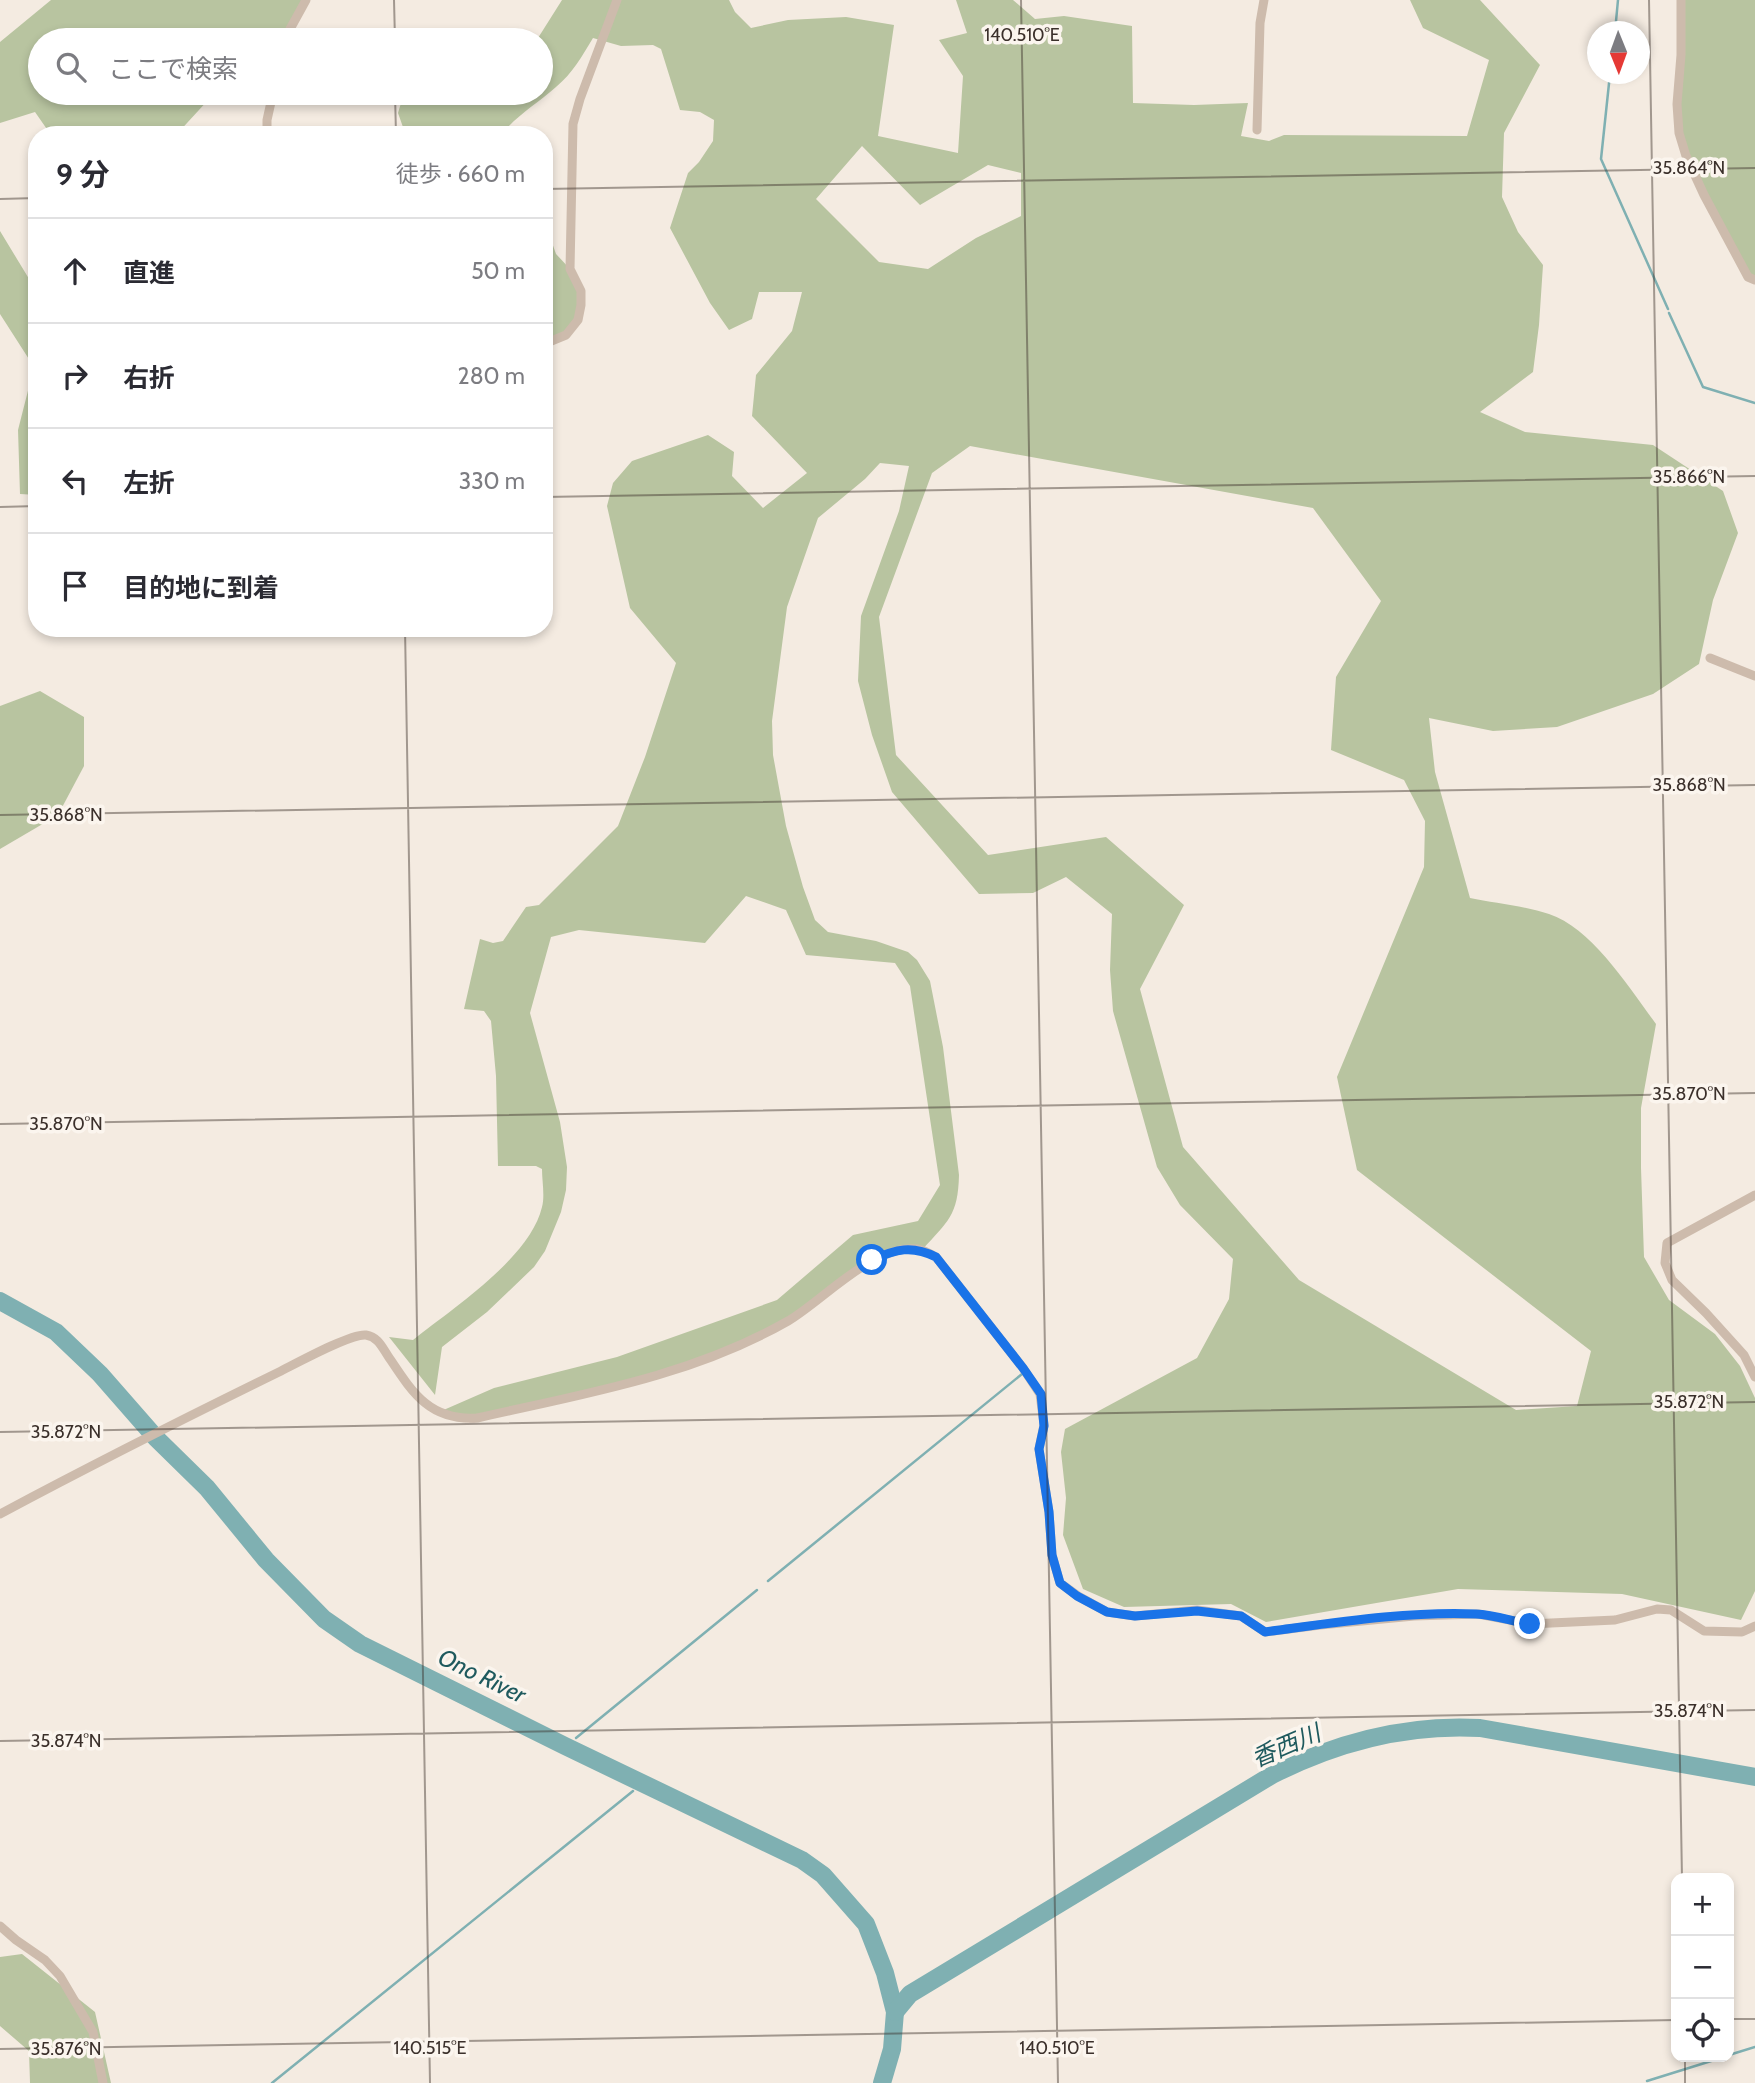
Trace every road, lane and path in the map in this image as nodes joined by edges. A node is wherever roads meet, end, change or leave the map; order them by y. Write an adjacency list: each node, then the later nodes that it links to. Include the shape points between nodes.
1 (306, 0): 5 (street)
2 (617, 0): 10 (street, via 573,124 570,269 581,291 578,320 566,335)
3 (1264, 0): 8 (street)
4 (1681, 0): 9 (street, via 1679,132 1704,195 1748,277)
5 (291, 28)
6 (270, 105): 7 (street)
7 (267, 126)
8 (1257, 130)
9 (1755, 280)
10 (553, 340)
11 (1710, 658): 12 (street)
12 (1755, 676)
13 (1755, 1195): 14 (street, via 1667,1243 1665,1263 1672,1280 1744,1355)
14 (1755, 1377)
15 (0, 1514): 16 (street, via 151,1435 362,1334 378,1340 426,1406 455,1419 477,1418 612,1389 745,1344 790,1320 872,1260 891,1252 922,1250 936,1257 1041,1394 1044,1426 1039,1449 1052,1555 1060,1583 1107,1612 1135,1616 1197,1611 1241,1616 1265,1632 1414,1616 1478,1614 1530,1624 1615,1620 1657,1609 1671,1610 1704,1631 1742,1632)
16 (1755, 1626)
17 (0, 1926): 18 (street, via 60,1976 93,2032)
18 (103, 2083)

